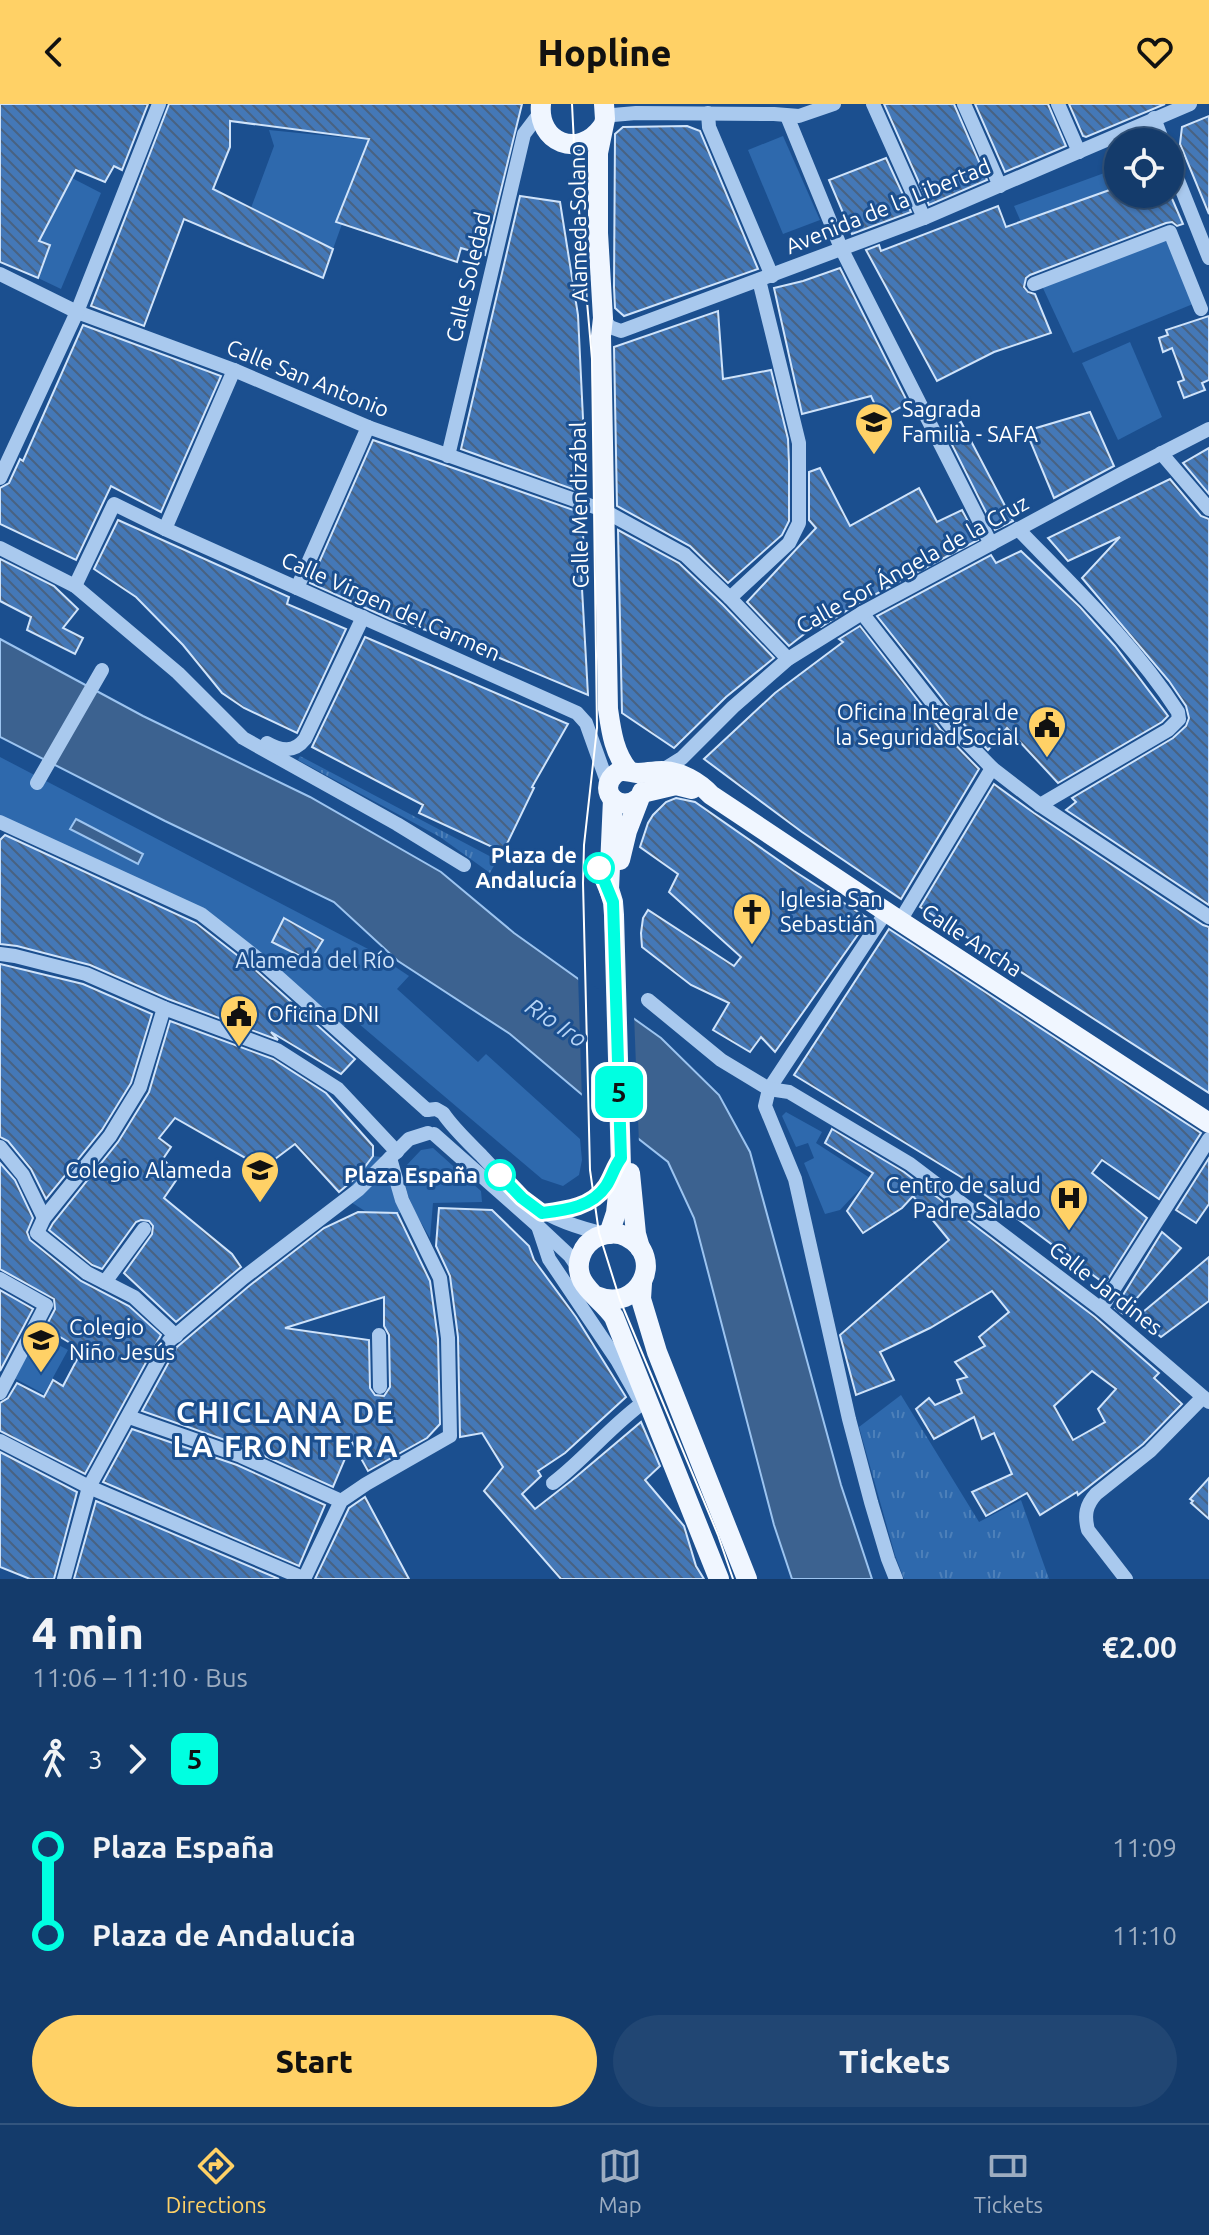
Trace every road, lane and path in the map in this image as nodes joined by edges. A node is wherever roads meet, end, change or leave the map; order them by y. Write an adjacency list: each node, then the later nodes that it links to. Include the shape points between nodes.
1 (159, 104): 23 (street)
2 (834, 104): 8 (street)
3 (873, 104): 16 (street)
4 (964, 104): 14 (street)
5 (1058, 104): 13 (street)
6 (1190, 104): 11 (street, Avenida de la Libertad)
7 (541, 109): 12 (main road, Alameda Solano, via 545,129 566,144 590,140); 29 (street, Calle Soledad, via 524,134)
8 (813, 109): 9 (street)
9 (781, 111): 10 (street); 17 (street)
10 (708, 113): 12 (street); 20 (street)
11 (1156, 113): 13 (street, Avenida de la Libertad)
12 (609, 114): 24 (main road, Alameda Solano, via 598,153)
13 (1079, 152): 14 (street, Avenida de la Libertad)
14 (1000, 186): 16 (street, Avenida de la Libertad)
15 (1184, 195): 18 (street)
16 (924, 218): 17 (street, Avenida de la Libertad)
17 (841, 248): 20 (street, Avenida de la Libertad); 35 (street)
18 (1209, 258)
19 (0, 274): 23 (street, Calle San Antonio)
20 (766, 278): 24 (street, Avenida de la Libertad, via 621,331); 39 (street, via 799,443 799,523 789,543)
21 (1034, 284): 22 (street, via 1170,232)
22 (1201, 309)
23 (77, 312): 25 (street, Calle San Antonio); 30 (street)
24 (603, 318): 32 (main road, Calle Mendizábal)
25 (234, 370): 26 (street, Calle San Antonio); 33 (street)
26 (368, 427): 29 (street, Calle San Antonio); 38 (street)
27 (1209, 429): 28 (street, Calle Sor Ángela de la Cruz)
28 (1161, 453): 31 (street); 34 (street, Calle Sor Ángela de la Cruz)
29 (448, 456): 32 (street, Calle San Antonio)
30 (0, 478)
31 (1209, 509)
32 (603, 510): 39 (street, Calle San Antonio, via 685,555); 47 (main road, Calle Mendizábal, via 608,709 614,744)
33 (165, 529): 37 (street, Calle Virgen del Carmen, via 114,504); 38 (street, Calle Virgen del Carmen)
34 (1018, 529): 35 (street, Calle Sor Ángela de la Cruz); 52 (street, via 1138,658 1179,719)
35 (991, 544): 40 (street, Calle Sor Ángela de la Cruz)
36 (0, 548): 37 (street)
37 (75, 586): 44 (street)
38 (297, 588): 41 (street, Calle Virgen del Carmen)
39 (730, 598): 42 (street, Calle San Antonio)
40 (862, 613): 42 (street, Calle Sor Ángela de la Cruz); 45 (street, via 949,724)
41 (363, 617): 44 (street, via 299,746 277,749); 49 (street, Calle Virgen del Carmen, via 577,713 586,723)
42 (788, 659): 46 (street, Calle Sor Ángela de la Cruz, via 682,758)
43 (102, 670): 48 (street)
44 (219, 713): 54 (street, via 243,738)
45 (992, 768): 52 (street); 56 (street)
46 (661, 771): 47 (main road); 50 (main road, via 694,781)
47 (632, 772): 49 (main road, via 613,776); 51 (main road, via 642,781)
48 (37, 783)
49 (611, 793): 51 (main road, via 625,805); 55 (main road, via 609,889)
50 (711, 795): 51 (main road, via 676,785); 56 (main road, Calle Ancha)
51 (641, 796): 55 (main road, via 622,846)
52 (1040, 805): 57 (street)
53 (2, 825): 62 (street, via 201,914)
54 (464, 865)
55 (614, 909): 68 (main road)
56 (893, 916): 61 (street); 64 (main road, Calle Ancha)
57 (1209, 917)
58 (0, 954): 60 (street, via 86,974)
59 (648, 1000): 61 (street, Calle Jardines, via 721,1060)
60 (164, 1008): 69 (street, via 277,1050 338,1089); 70 (street, via 140,1087 110,1136)
61 (769, 1089): 80 (street, Calle Jardines, via 789,1092 910,1164); 96 (street, via 765,1106 795,1179 849,1419)
62 (427, 1110): 63 (street, via 436,1109); 65 (street, via 420,1120)
63 (445, 1117): 65 (street, via 444,1128); 71 (street)
64 (1209, 1123)
65 (431, 1134): 69 (street, via 409,1139); 71 (street)
66 (1209, 1139): 80 (street)
67 (0, 1147): 70 (street, via 23,1175)
68 (621, 1154): 71 (street, via 598,1195); 73 (main road, via 616,1213); 74 (main road, via 629,1166)
69 (394, 1155): 82 (street); 91 (street, via 402,1200 440,1278 448,1338 450,1436)
70 (44, 1218): 77 (street, via 37,1233)
71 (540, 1219): 73 (street); 75 (street); 86 (street, via 549,1259)
72 (144, 1229): 77 (street)
73 (607, 1234): 74 (main road, via 627,1237); 75 (main road, via 586,1246)
74 (640, 1248): 78 (main road, via 646,1266)
75 (579, 1269): 79 (main road, via 584,1285)
76 (0, 1279): 84 (street, via 46,1305)
77 (105, 1282): 82 (street, via 134,1297)
78 (642, 1283): 79 (main road, via 620,1300); 95 (main road, via 644,1314 657,1352)
79 (596, 1296): 86 (main road, via 614,1317)
80 (1101, 1309): 85 (street, Calle Jardines)
81 (379, 1335): 83 (street)
82 (176, 1336): 87 (street)
83 (380, 1387)
84 (0, 1393)
85 (1206, 1399): 97 (street, via 1090,1501 1088,1530)
86 (644, 1402): 89 (street); 94 (main road)
87 (129, 1417): 90 (street); 91 (street, via 241,1456)
88 (0, 1441): 90 (street)
89 (553, 1483)
90 (89, 1487): 92 (street); 93 (street)
91 (341, 1501): 93 (street)
92 (64, 1579)
93 (304, 1579)
94 (719, 1579)
95 (747, 1579)
96 (896, 1579)
97 (1126, 1579)

